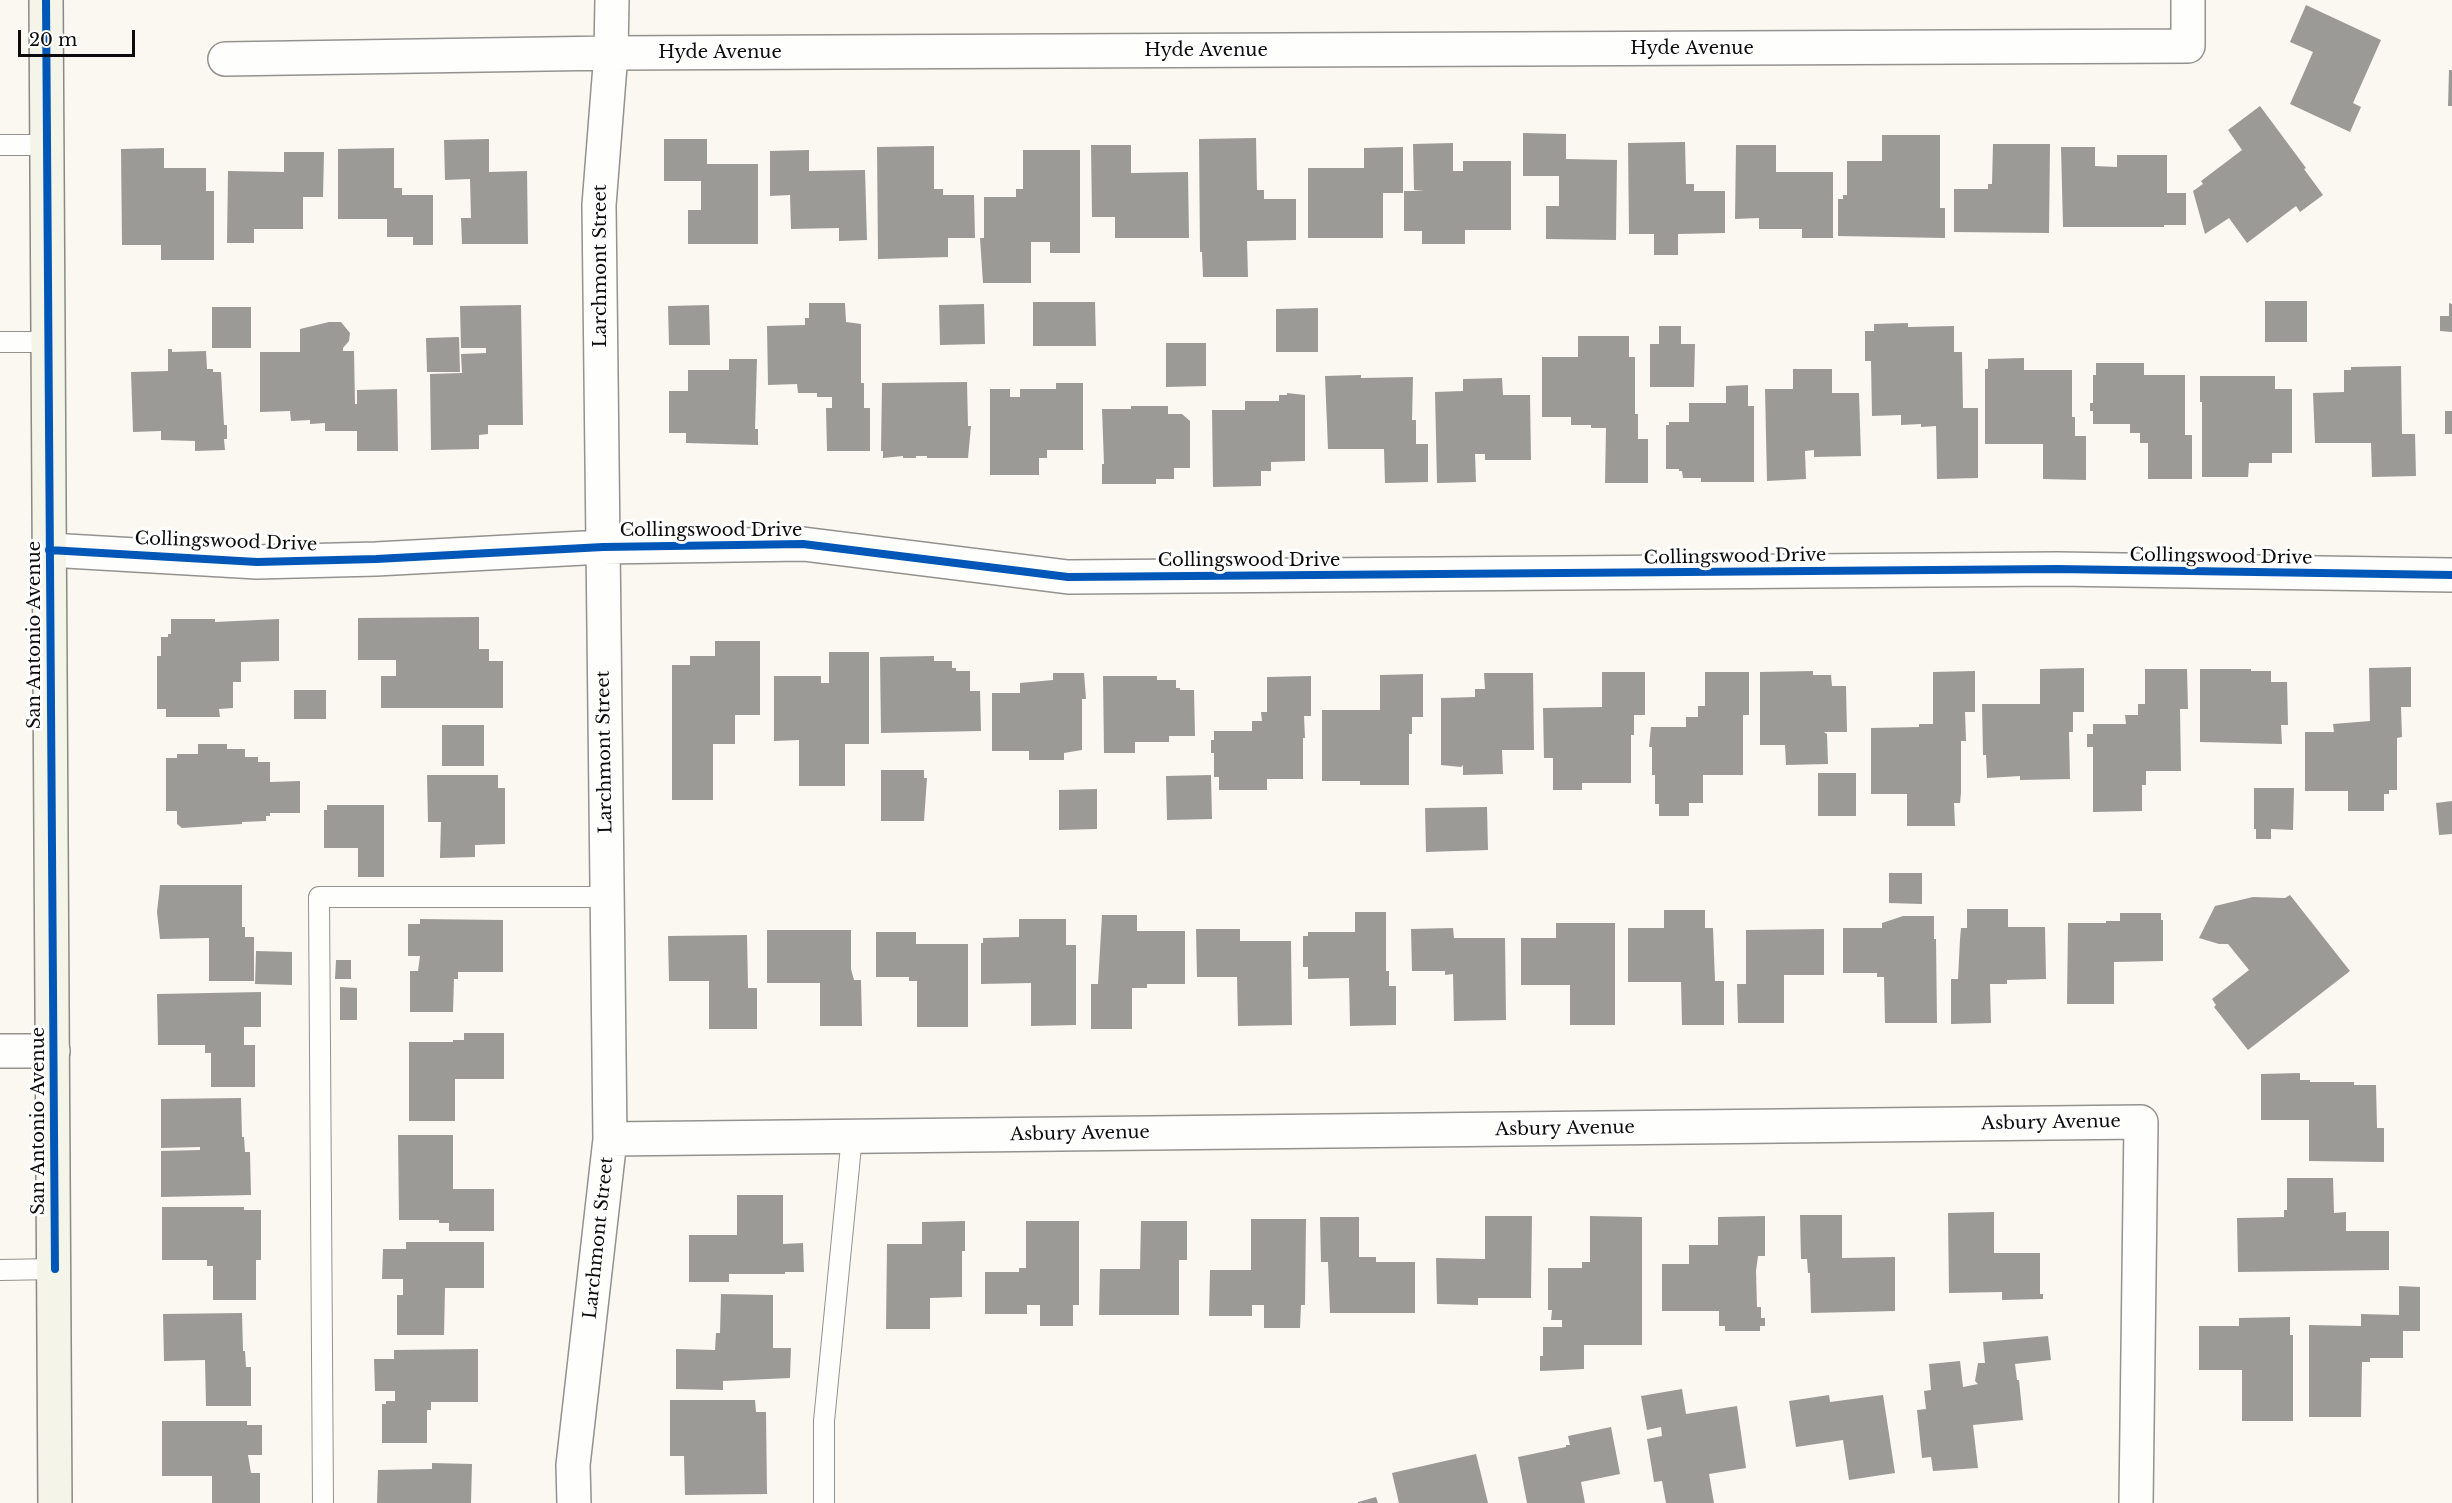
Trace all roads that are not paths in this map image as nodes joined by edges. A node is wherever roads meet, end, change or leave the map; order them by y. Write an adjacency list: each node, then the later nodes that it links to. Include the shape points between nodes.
1 (46, 0): 7 (main road, San Antonio Avenue)
2 (612, 0): 4 (street, Larchmont Street)
3 (2188, 0): 4 (street, Hyde Avenue, via 2188,46)
4 (611, 53): 5 (street, Hyde Avenue); 10 (street, Larchmont Street, via 599,205)
5 (225, 59)
6 (0, 145): 7 (lane)
7 (47, 145): 9 (main road, San Antonio Avenue)
8 (0, 342): 9 (lane)
9 (48, 342): 11 (main road, San Antonio Avenue)
10 (603, 547): 11 (street, Collingswood Drive, via 257,562); 12 (street, Collingswood Drive, via 803,544 1068,577 2045,569); 13 (street, Larchmont Street)
11 (49, 550): 15 (main road, San Antonio Avenue)
12 (2452, 575)
13 (606, 897): 17 (street, Larchmont Street); 21 (lane, via 319,897)
14 (0, 1051): 15 (street)
15 (53, 1052): 18 (main road, San Antonio Avenue)
16 (852, 1136): 17 (street, Asbury Avenue); 23 (lane, via 824,1421); 24 (street, Asbury Avenue, via 2141,1122)
17 (610, 1139): 22 (street, Larchmont Street, via 573,1465)
18 (54, 1269): 19 (lane); 20 (main road, San Antonio Avenue)
19 (0, 1270)
20 (56, 1503)
21 (323, 1503)
22 (574, 1503)
23 (824, 1503)
24 (2136, 1503)

